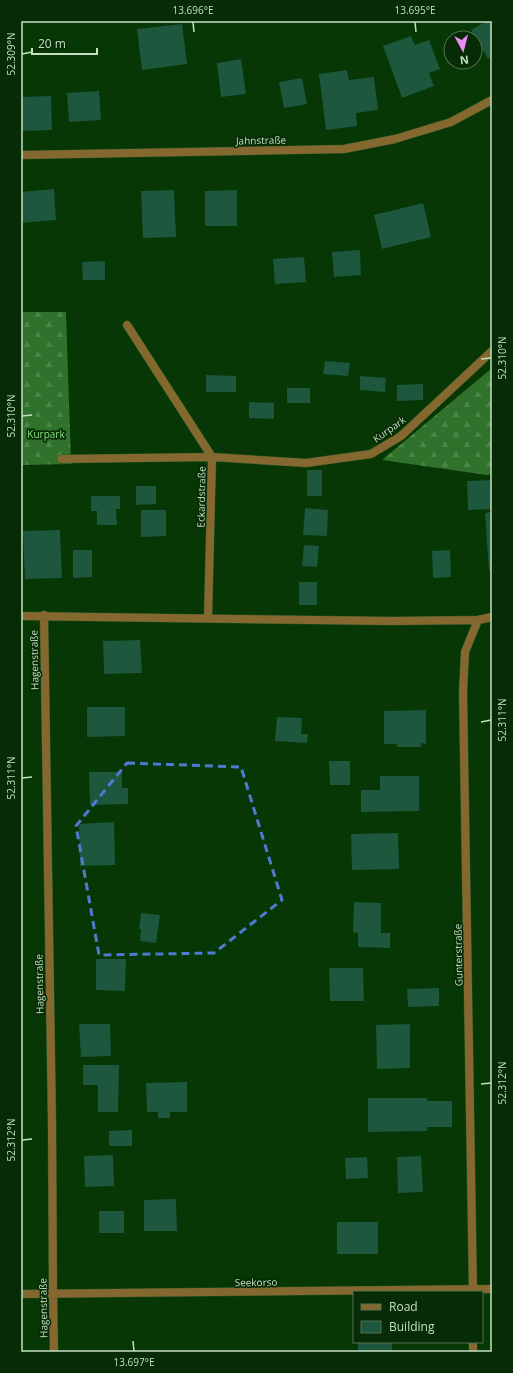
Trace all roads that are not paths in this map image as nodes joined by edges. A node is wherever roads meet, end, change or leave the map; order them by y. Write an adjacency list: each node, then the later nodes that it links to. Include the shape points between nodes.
1 (492, 100): 2 (street, Jahnstraße, via 451,122 395,139 344,148)
2 (21, 155)
3 (128, 325): 5 (street)
4 (492, 352): 5 (street, Kurpark, via 401,436 371,454 306,463)
5 (212, 457): 6 (street, Eckardstraße); 10 (street, Eckardstraße)
6 (61, 459)
7 (44, 615): 8 (street); 10 (street); 16 (street, Hagenstraße)
8 (21, 616)
9 (492, 617): 11 (street)
10 (208, 618): 11 (street)
11 (478, 620): 13 (street, Gunterstraße, via 465,652 463,693)
12 (492, 1289): 13 (street, Seekorso)
13 (473, 1291)
14 (353, 1292): 16 (street, Seekorso)
15 (21, 1294): 16 (street, Seekorso)
16 (53, 1294): 17 (street, Hagenstraße)
17 (54, 1352)

